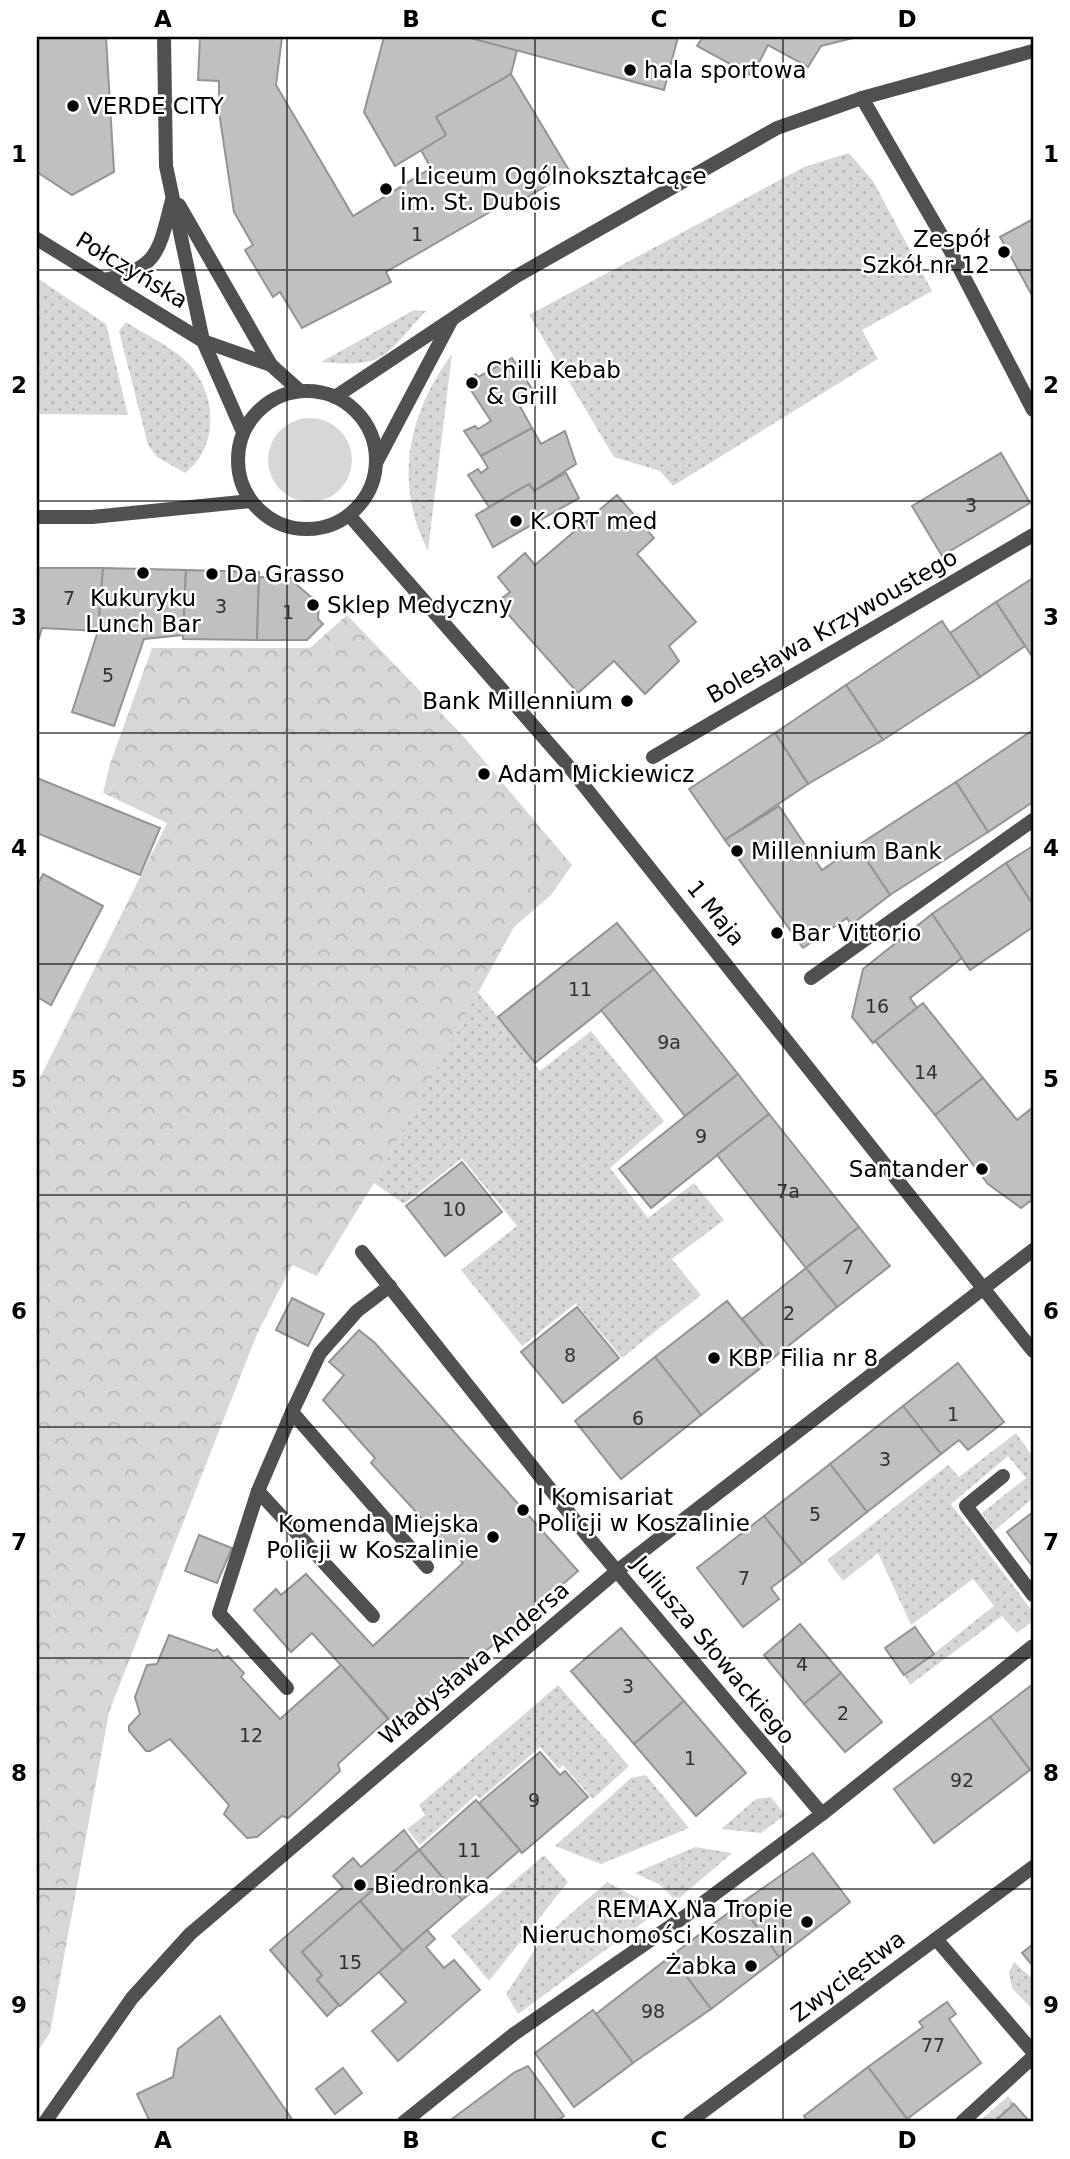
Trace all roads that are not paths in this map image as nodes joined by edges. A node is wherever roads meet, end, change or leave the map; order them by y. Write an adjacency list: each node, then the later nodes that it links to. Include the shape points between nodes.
1 (164, 37): 4 (street, via 166,166)
2 (1033, 51): 3 (street)
3 (862, 98): 7 (street, via 778,128 515,277); 12 (street, via 950,250)
4 (173, 195): 6 (street, via 149,264 134,274); 8 (street); 9 (street)
5 (37, 239): 6 (street, Połczyńska)
6 (104, 280): 8 (street, Połczyńska)
7 (452, 319): 11 (street); 14 (street)
8 (203, 341): 9 (street, Połczyńska); 13 (street)
9 (271, 365): 10 (street, Połczyńska)
10 (300, 391): 11 (street); 13 (street, via 266,404)
11 (335, 397): 14 (street, via 366,423)
12 (1033, 410)
13 (243, 432): 15 (street, via 240,480)
14 (376, 463): 16 (street, via 373,483)
15 (251, 501): 16 (street, via 286,526 329,526); 17 (street, via 92,517)
16 (349, 515): 25 (street, 1 Maja, via 566,763)
17 (37, 517)
18 (1033, 535): 19 (street, Bolesława Krzywoustego)
19 (653, 757)
20 (1033, 820): 21 (street)
21 (811, 978)
22 (1033, 1250): 25 (street, Władysława Andersa)
23 (362, 1252): 24 (street, Juliusza Słowackiego)
24 (390, 1286): 27 (street, via 357,1311 320,1353); 31 (street, Juliusza Słowackiego)
25 (982, 1287): 26 (street, 1 Maja); 31 (street, Władysława Andersa)
26 (1033, 1351)
27 (292, 1412): 29 (street); 30 (street)
28 (1003, 1476): 32 (street, via 966,1506)
29 (258, 1491): 33 (street); 35 (street, via 219,1613)
30 (428, 1567)
31 (617, 1570): 36 (street, Juliusza Słowackiego); 41 (street, Władysława Andersa, via 190,1934 132,1998)
32 (1033, 1595)
33 (373, 1616)
34 (1033, 1646): 36 (street)
35 (287, 1688)
36 (822, 1814): 42 (street, via 514,2035)
37 (1033, 1867): 38 (street, Zwycięstwa)
38 (936, 1939): 39 (street); 43 (street, Zwycięstwa)
39 (1033, 2052)
40 (1033, 2057): 44 (street)
41 (45, 2122)
42 (404, 2122)
43 (690, 2122)
44 (962, 2122)

